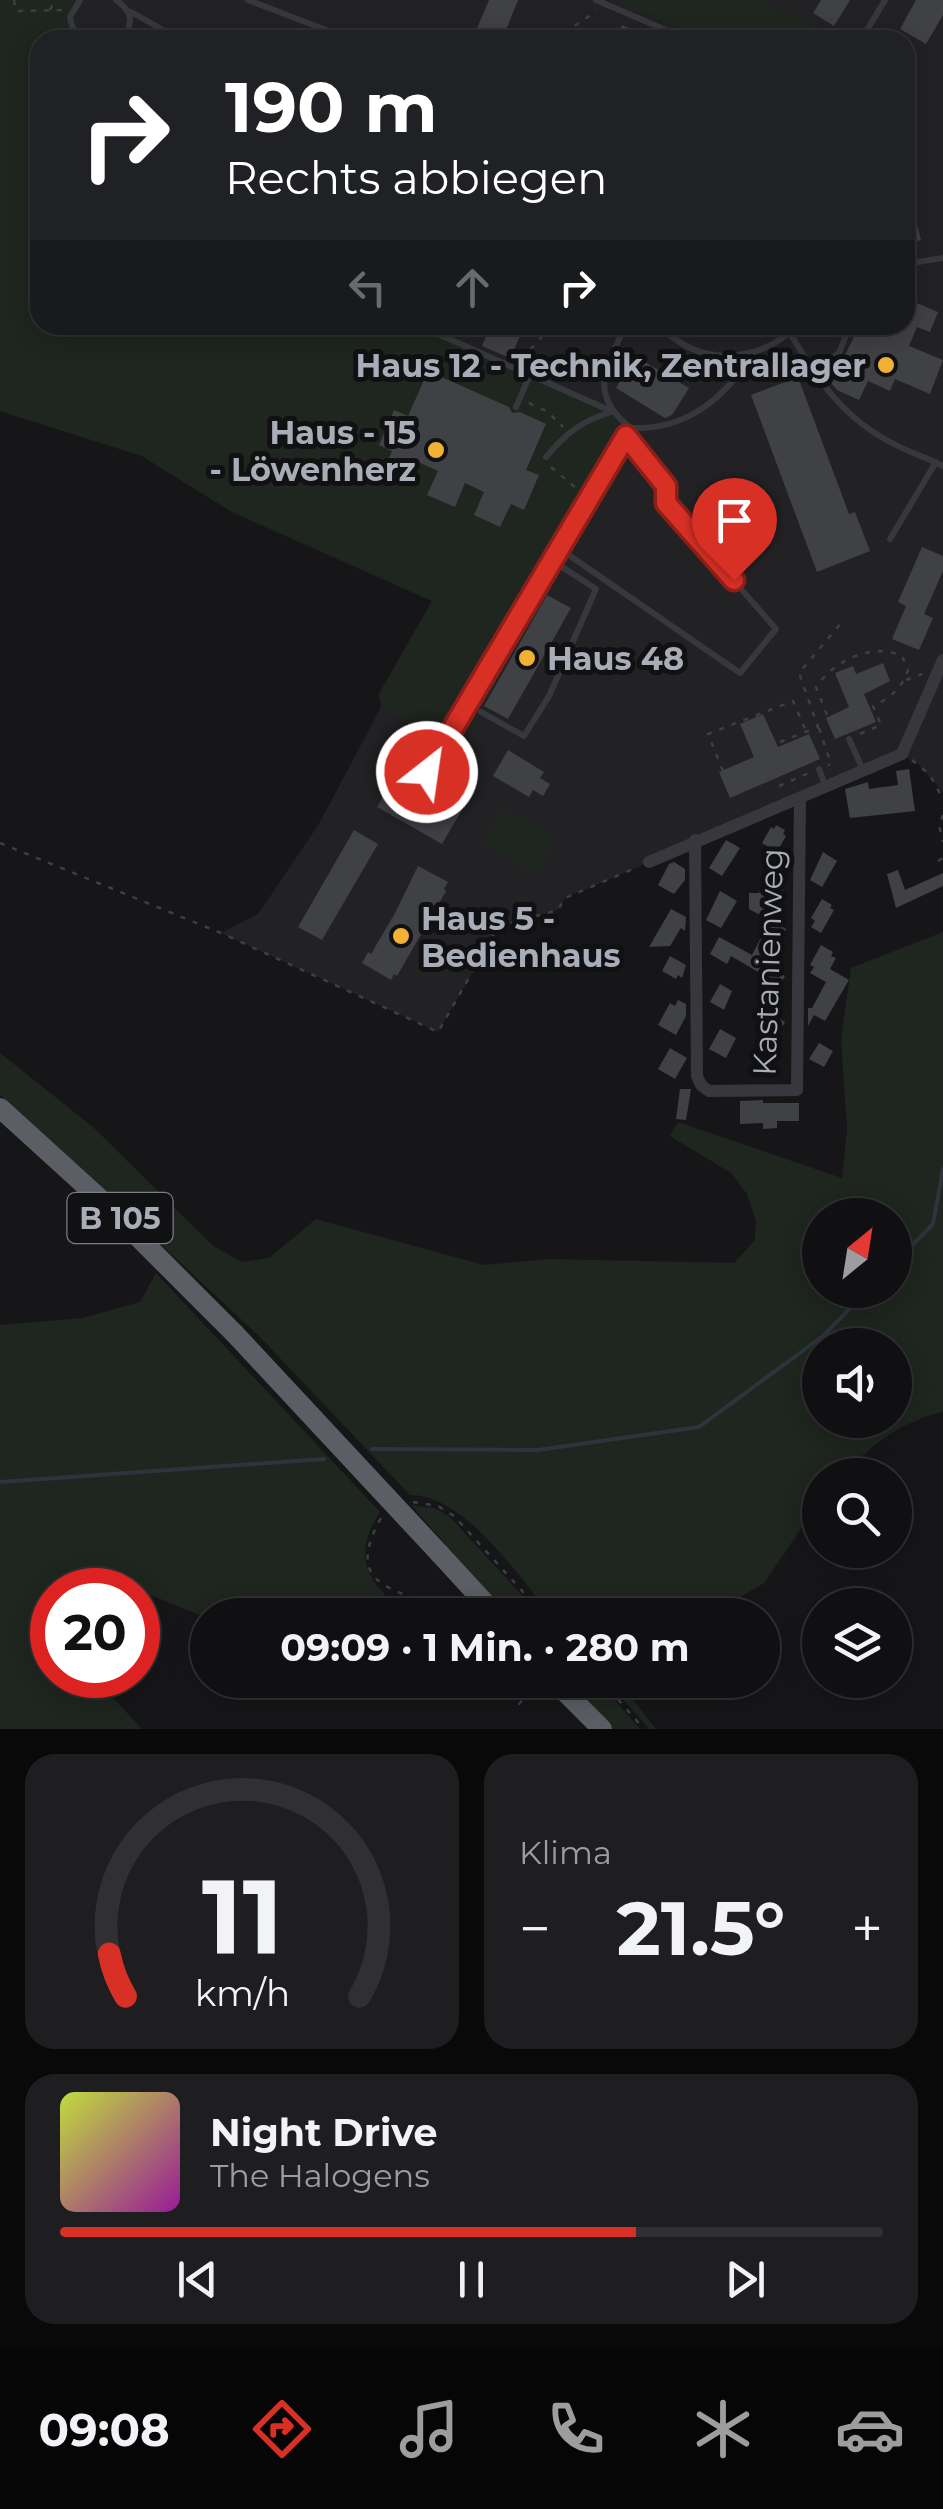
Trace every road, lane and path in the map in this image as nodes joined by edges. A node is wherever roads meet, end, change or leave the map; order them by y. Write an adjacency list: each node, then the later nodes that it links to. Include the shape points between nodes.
1 (14, 0): 9 (path, via 16,11)
2 (55, 0): 9 (path)
3 (116, 0): 10 (lane)
4 (248, 0): 14 (lane)
5 (596, 0): 8 (lane)
6 (885, 0): 17 (lane)
7 (78, 3): 9 (path); 11 (lane, via 70,25)
8 (613, 4): 15 (path); 16 (lane)
9 (49, 11)
10 (130, 11): 12 (lane); 13 (lane)
11 (75, 30)
12 (128, 30)
13 (163, 30)
14 (326, 30)
15 (570, 30)
16 (668, 30)
17 (867, 30)
18 (943, 258): 19 (lane)
19 (915, 262)
20 (440, 335): 28 (lane)
21 (543, 335): 28 (path)
22 (621, 335): 32 (lane, via 606,369)
23 (672, 335): 27 (lane, via 706,354)
24 (787, 335): 27 (lane)
25 (791, 335): 29 (lane)
26 (846, 335): 29 (lane, via 839,353)
27 (756, 353): 33 (lane, via 697,414 665,428)
28 (514, 368): 30 (lane)
29 (811, 369): 37 (lane, via 848,414)
30 (530, 375): 31 (lane); 32 (lane)
31 (518, 403): 34 (path, via 548,412)
32 (612, 412): 33 (lane); 34 (lane)
33 (631, 428): 35 (lane)
34 (566, 433): 36 (lane)
35 (626, 436): 38 (lane); 40 (lane, via 666,486 666,503 776,629 740,673)
36 (546, 457): 38 (path, via 553,471)
37 (939, 464): 39 (lane)
38 (589, 499): 40 (lane)
39 (890, 539)
40 (560, 549): 41 (lane)
41 (553, 562): 45 (lane, via 596,589 548,696 524,736); 55 (lane)
42 (842, 622): 47 (path, via 798,673)
43 (943, 660): 44 (street)
44 (939, 678): 51 (street)
45 (481, 712)
46 (827, 715): 49 (path, via 816,687 832,668 881,649 906,660 905,680 874,706 880,725)
47 (818, 727): 48 (path); 52 (path, via 832,764)
48 (806, 732): 50 (path); 53 (path, via 793,700 708,734)
49 (850, 739): 54 (lane)
50 (780, 742)
51 (902, 754): 54 (street, Kastanienweg); 59 (path, via 930,775)
52 (818, 769): 56 (path); 57 (lane)
53 (722, 770)
54 (863, 771): 57 (street, Kastanienweg)
55 (427, 772)
56 (779, 786)
57 (826, 787): 58 (street, Kastanienweg)
58 (800, 798): 61 (street, Kastanienweg); 61 (street, Kastanienweg, via 798,1090 708,1091 697,1076)
59 (943, 799)
60 (943, 815): 62 (path)
61 (696, 840): 66 (street, Kastanienweg)
62 (943, 842)
63 (0, 843): 66 (path, via 438,1032 498,927 558,910 565,898)
64 (943, 858): 65 (path)
65 (938, 861)
66 (649, 862)
67 (0, 1108): 68 (highway, B 105, bridge, via 235,1334)
68 (480, 1598)
69 (520, 1698): 73 (path)
70 (565, 1698): 74 (highway)
71 (570, 1698): 75 (highway)
72 (617, 1698): 76 (path)
73 (516, 1709)
74 (588, 1729)
75 (602, 1729)
76 (644, 1729)

